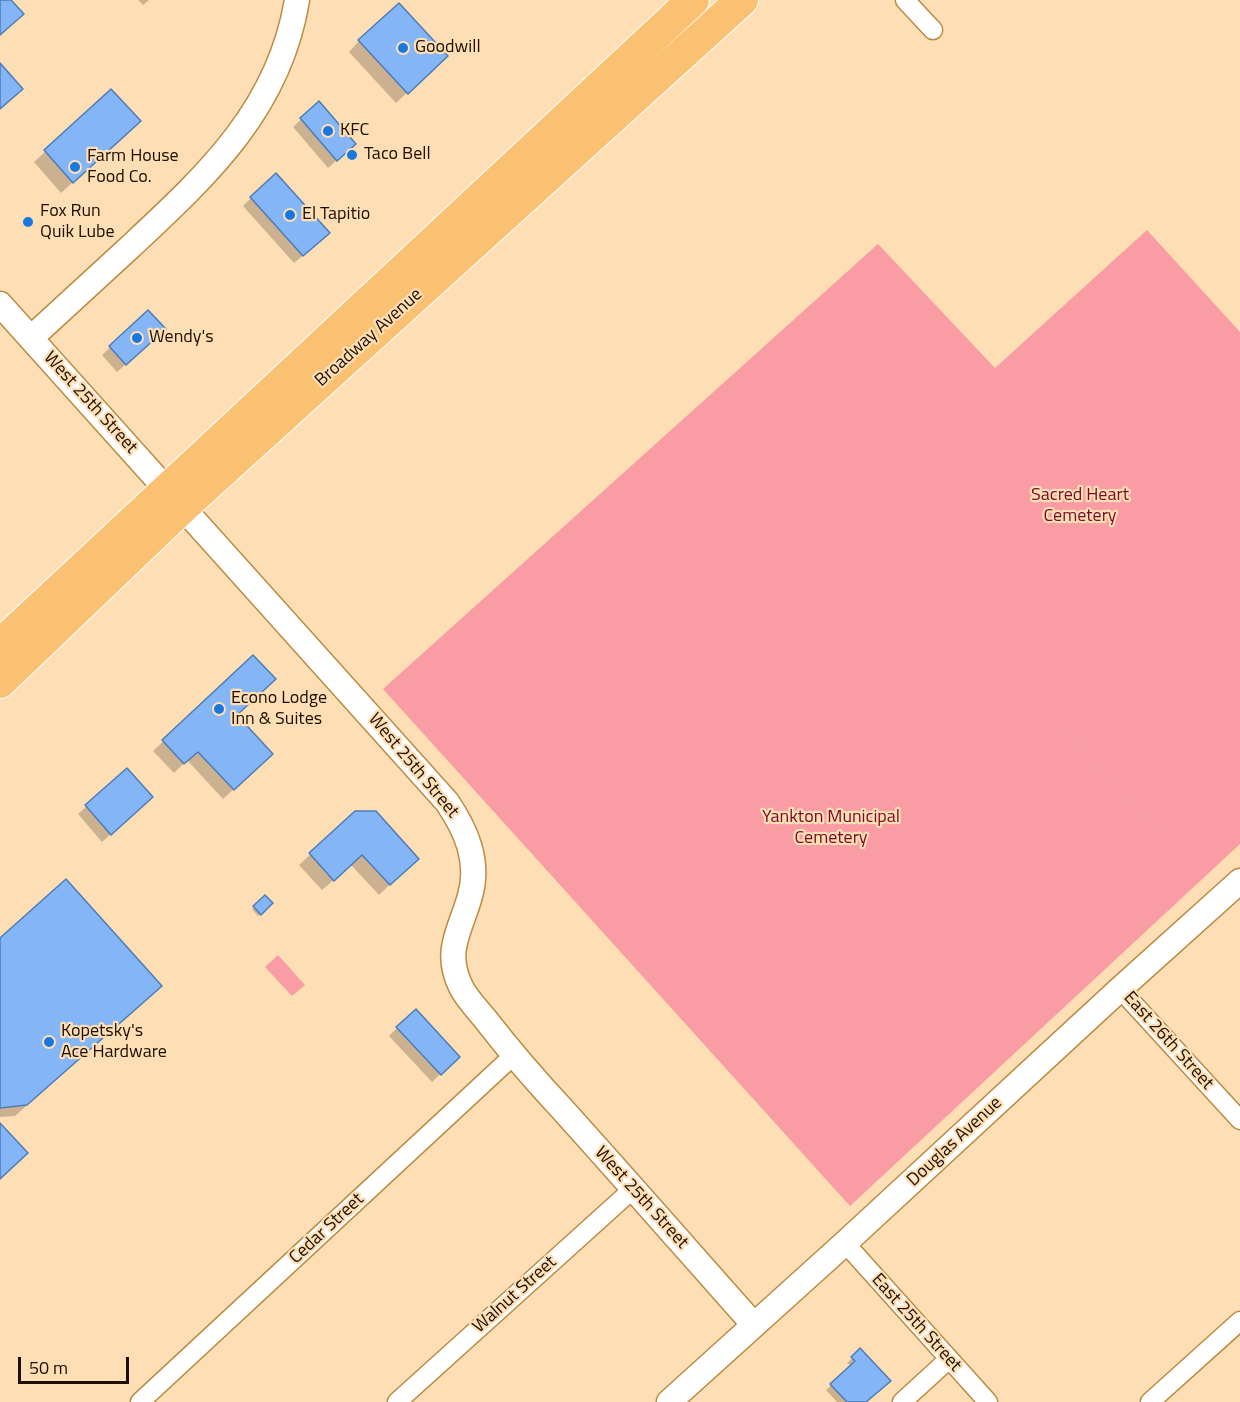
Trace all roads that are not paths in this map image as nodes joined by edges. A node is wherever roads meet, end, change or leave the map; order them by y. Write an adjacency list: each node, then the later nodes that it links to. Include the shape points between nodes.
1 (297, 0): 7 (street, via 274,76 233,143 178,203)
2 (693, 0): 8 (highway, Broadway Avenue)
3 (742, 0): 8 (highway, Broadway Avenue)
4 (905, 0): 5 (street)
5 (933, 30)
6 (0, 304): 7 (street, West 25th Street)
7 (31, 338): 8 (street, West 25th Street)
8 (175, 498): 9 (highway, Broadway Avenue); 10 (highway, Broadway Avenue); 13 (street, West 25th Street, via 459,819 468,838 474,868 471,894 456,934 456,972 461,988)
9 (0, 645)
10 (0, 682)
11 (1240, 881): 12 (street, Douglas Avenue)
12 (1120, 989): 14 (street, East 26th Street); 16 (street, Douglas Avenue)
13 (514, 1056): 15 (street, West 25th Street); 20 (street, Cedar Street)
14 (1240, 1120)
15 (633, 1189): 18 (street, West 25th Street); 21 (street, Walnut Street)
16 (845, 1244): 18 (street, Douglas Avenue); 19 (street, East 25th Street)
17 (1240, 1321): 25 (street)
18 (754, 1324): 22 (street, Douglas Avenue)
19 (949, 1359): 23 (street); 24 (street, East 25th Street)
20 (140, 1402)
21 (397, 1402)
22 (669, 1402)
23 (902, 1402)
24 (988, 1402)
25 (1150, 1402)

